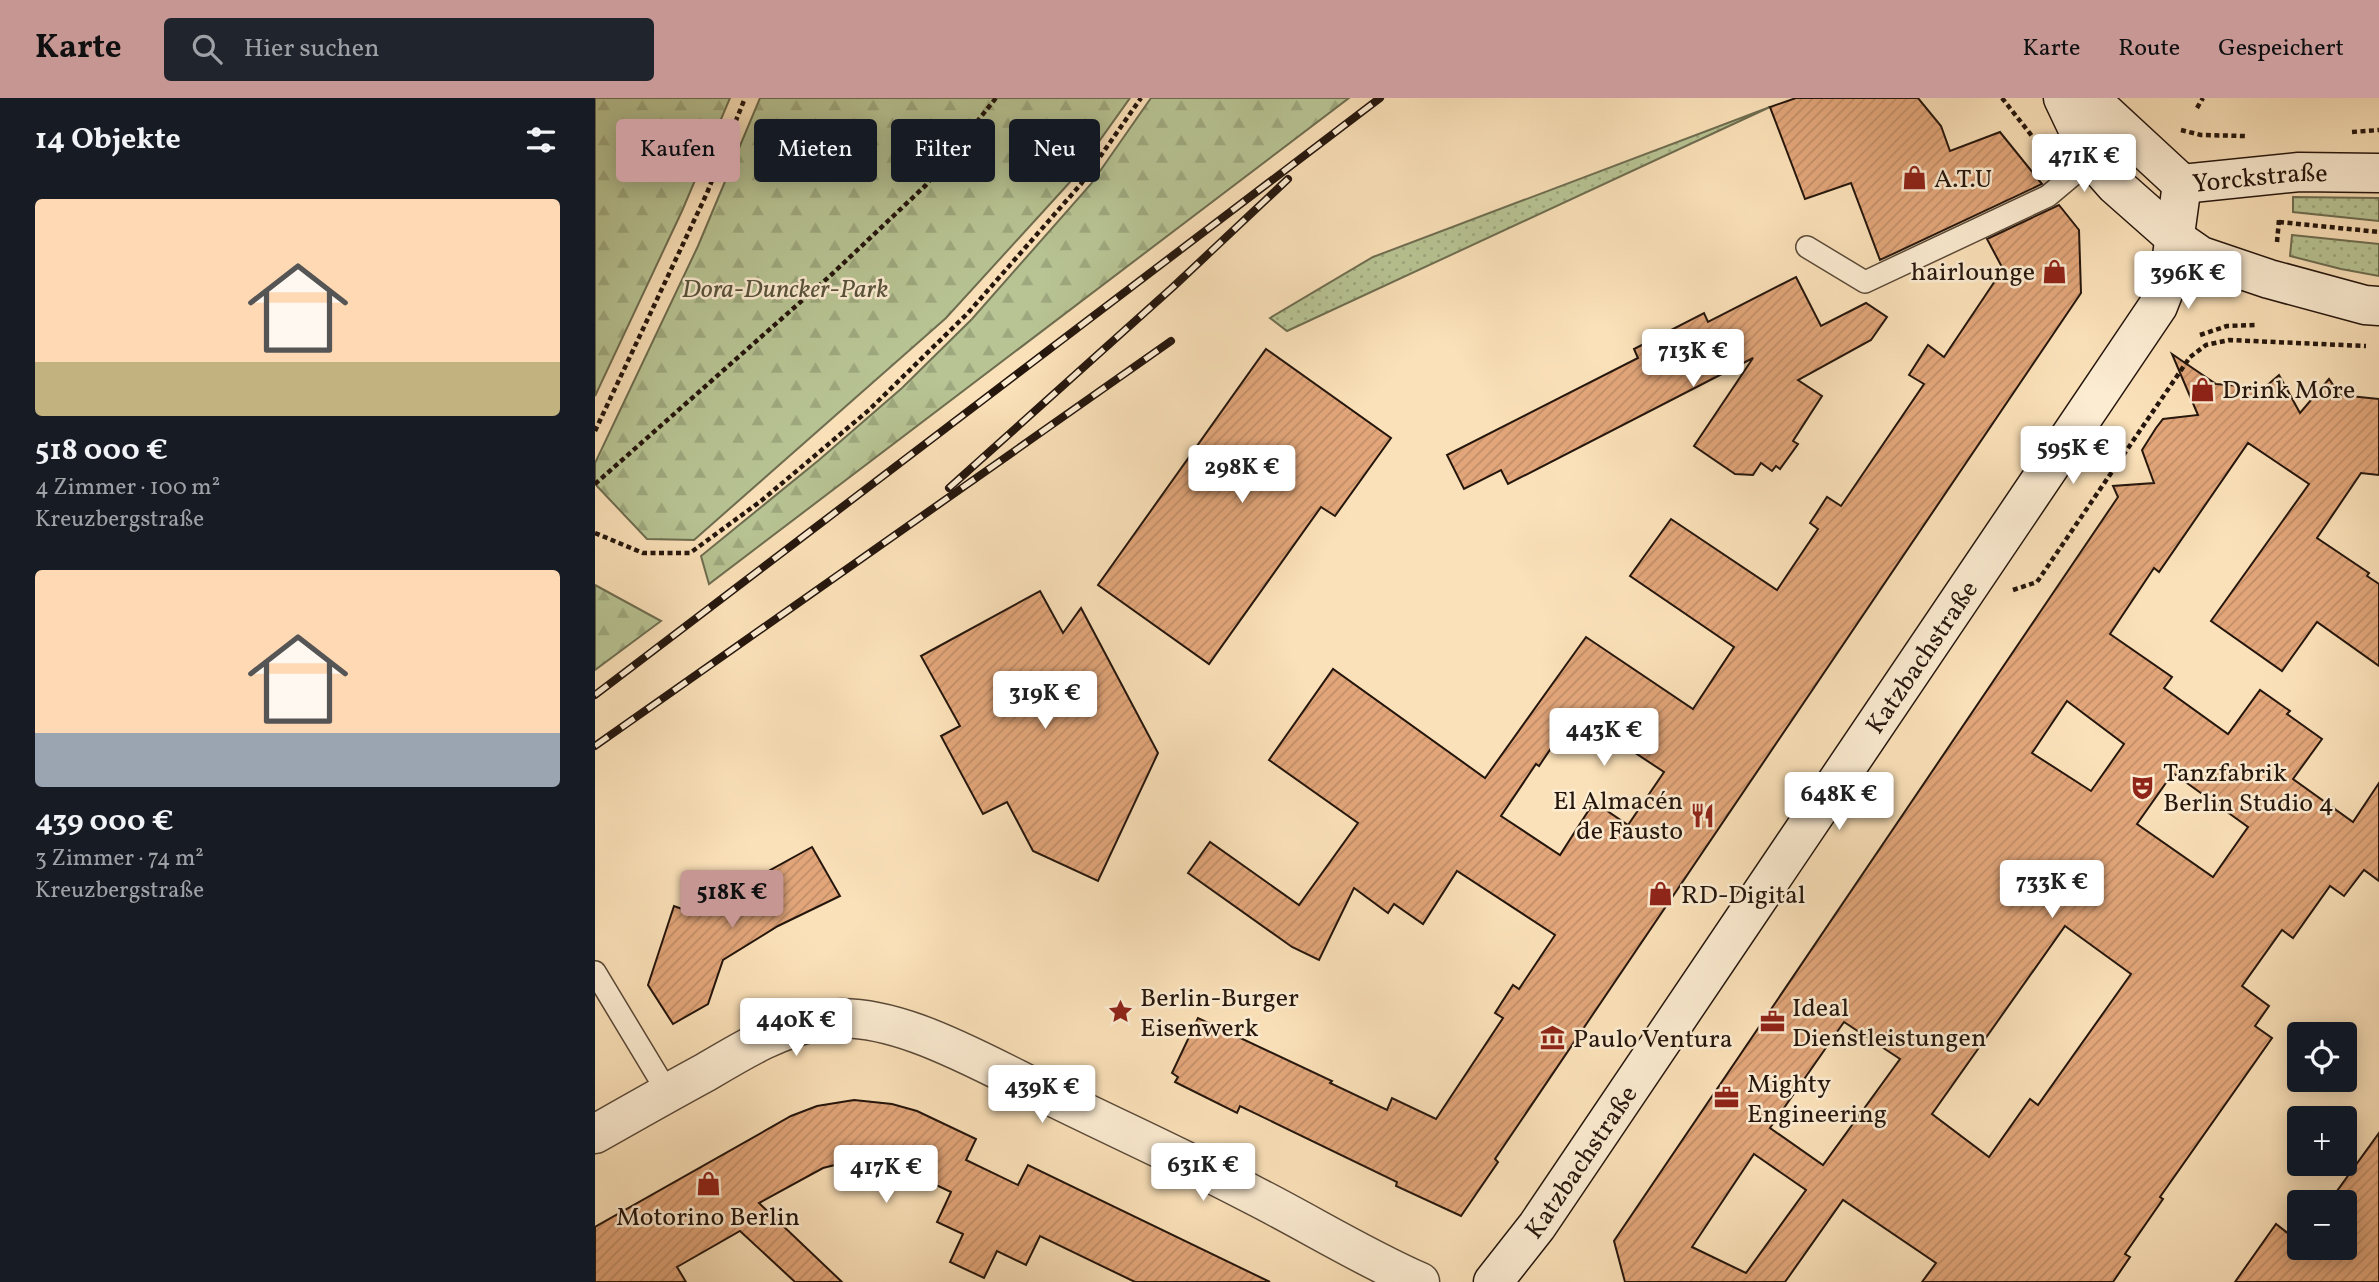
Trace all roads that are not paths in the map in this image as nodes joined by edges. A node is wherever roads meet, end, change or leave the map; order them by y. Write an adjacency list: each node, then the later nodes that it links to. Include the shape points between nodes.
1 (2063, 98): 3 (main road)
2 (2089, 98): 5 (main road, Yorckstraße)
3 (2092, 159): 6 (main road); 7 (lane, via 2048,197 1865,282)
4 (2379, 173): 5 (main road, Yorckstraße, via 2299,172)
5 (2182, 184): 6 (main road, Katzbachstraße)
6 (2175, 238): 8 (main road, via 2200,256 2269,279); 13 (main road, Katzbachstraße, via 2169,278 2158,306 1537,1226)
7 (1807, 247)
8 (2379, 306)
9 (595, 972): 10 (lane)
10 (668, 1093): 11 (main road); 12 (main road, via 791,1028 825,1020 881,1022 992,1068 1254,1195 1376,1263)
11 (595, 1134)
12 (1420, 1282)
13 (1493, 1282)

